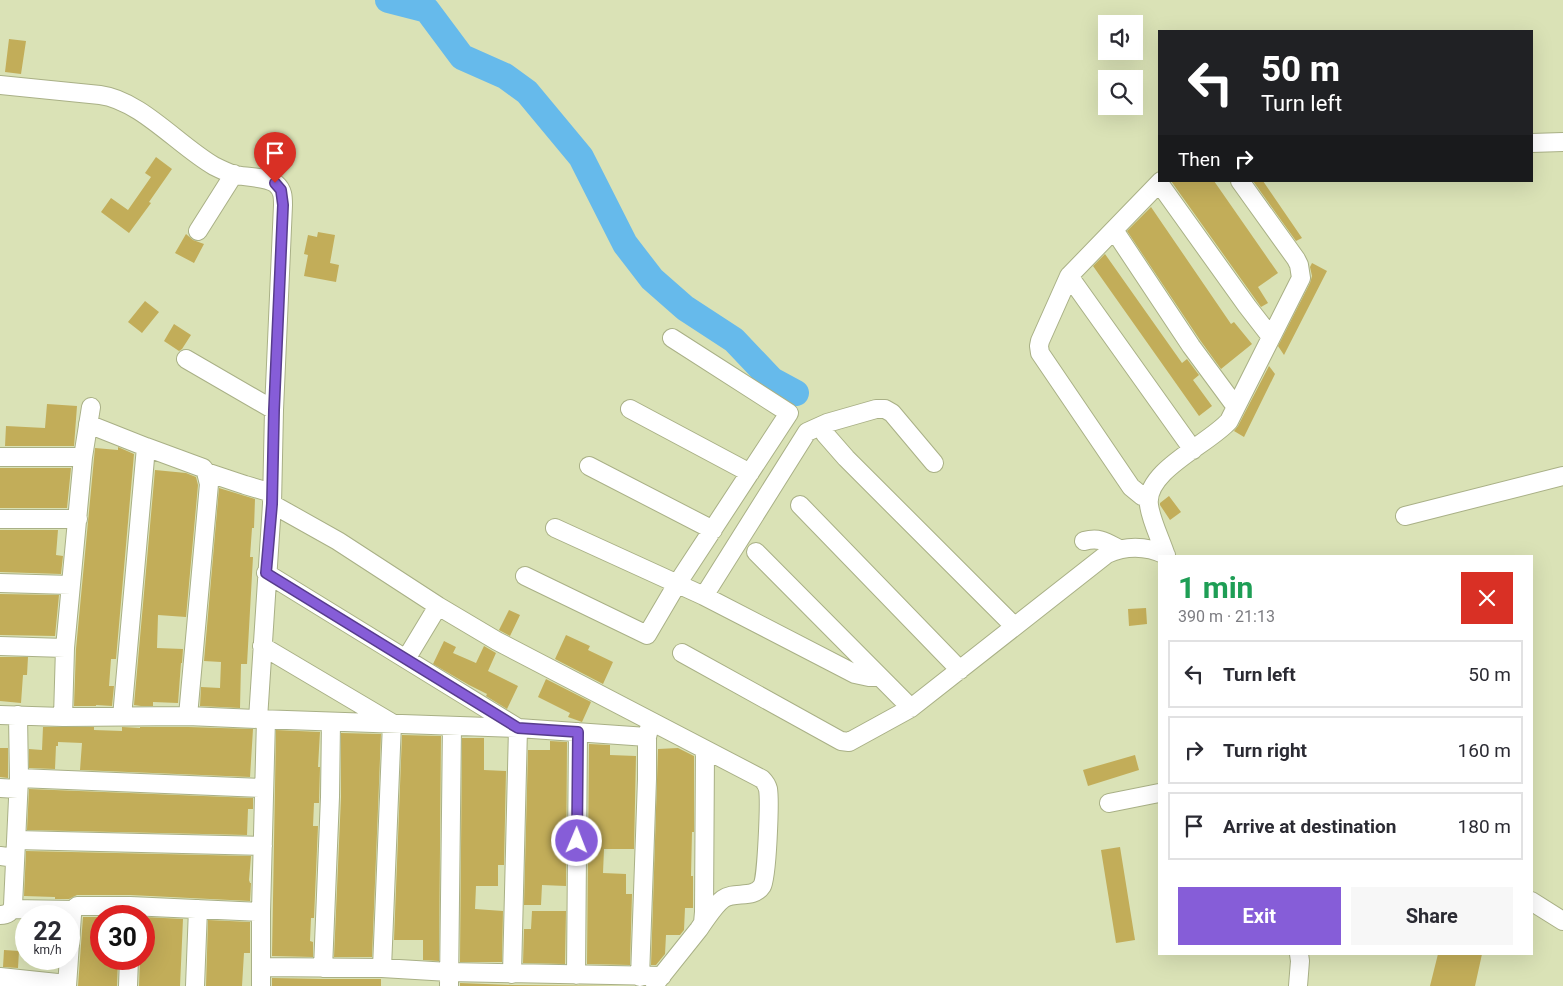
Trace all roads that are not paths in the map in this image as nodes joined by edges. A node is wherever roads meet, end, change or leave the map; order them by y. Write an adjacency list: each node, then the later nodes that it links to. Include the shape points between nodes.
1 (0, 85): 4 (street, via 116,98 136,109 201,158)
2 (1563, 142): 3 (street)
3 (1533, 143)
4 (234, 174): 8 (street); 15 (street, via 272,181 283,196)
5 (1160, 182): 7 (street); 10 (street)
6 (1241, 182): 10 (street, via 1296,259 1301,272 1302,278)
7 (1114, 230): 9 (street); 13 (street)
8 (198, 231)
9 (1069, 276): 18 (street); 26 (street, via 1040,342 1040,353 1131,487)
10 (1272, 337): 13 (street)
11 (672, 338): 24 (street, via 789,413)
12 (186, 359): 15 (street)
13 (1236, 407): 18 (street, via 1221,430)
14 (630, 409): 24 (street)
15 (274, 410): 27 (street)
16 (827, 423): 21 (street, via 885,409); 44 (street, via 807,432); 46 (street, via 823,427 825,434 846,458)
17 (146, 447): 20 (street, via 89,415); 23 (street); 59 (street)
18 (1192, 450): 26 (street, via 1170,465)
19 (0, 457): 20 (street)
20 (84, 458): 31 (street)
21 (934, 462)
22 (589, 466): 33 (street)
23 (206, 472): 27 (street); 57 (street, via 210,484)
24 (750, 472): 33 (street)
25 (1563, 476): 29 (street)
26 (1148, 497): 38 (street)
27 (272, 498): 39 (street); 45 (street)
28 (800, 505): 52 (street)
29 (1405, 516)
30 (0, 519): 31 (street)
31 (78, 519): 43 (street)
32 (555, 528): 42 (street)
33 (713, 530): 42 (street)
34 (1084, 541): 35 (street, via 1095,538)
35 (1119, 548): 37 (street, via 1154,549); 46 (street)
36 (756, 552): 53 (street)
37 (1164, 555)
38 (1166, 555)
39 (266, 573): 48 (street); 51 (street)
40 (525, 576): 42 (street, via 647,635)
41 (0, 583): 43 (street)
42 (677, 584): 44 (street)
43 (71, 585): 49 (street)
44 (704, 596): 53 (street, via 855,674)
45 (438, 606): 51 (street); 65 (street)
46 (1014, 626): 52 (street)
47 (0, 646): 49 (street)
48 (262, 646): 60 (street); 62 (street)
49 (66, 648): 58 (street)
50 (682, 653): 54 (street, via 844,742 853,741)
51 (406, 659): 64 (street)
52 (960, 670): 54 (street)
53 (879, 676): 54 (street)
54 (911, 708)
55 (0, 715): 56 (street)
56 (18, 715): 58 (street); 68 (street)
57 (188, 716): 59 (street); 60 (street)
58 (63, 717): 59 (street)
59 (122, 717)
60 (262, 719): 61 (street); 70 (street)
61 (331, 722): 62 (street); 84 (street)
62 (392, 723): 63 (street); 85 (street)
63 (452, 726): 64 (street); 91 (street)
64 (518, 728): 66 (street); 88 (street)
65 (649, 729): 66 (street); 67 (street); 92 (street, via 647,779)
66 (578, 732): 89 (street)
67 (705, 750): 81 (street); 81 (street, via 762,779 768,789 762,887 752,893 724,898)
68 (19, 783): 69 (street); 70 (street); 74 (street)
69 (0, 788)
70 (264, 788): 73 (street)
71 (1158, 793): 72 (street)
72 (1110, 803)
73 (263, 846): 74 (street); 79 (street)
74 (10, 851): 78 (street)
75 (1533, 902): 80 (street)
76 (198, 910): 77 (street); 79 (street); 95 (street)
77 (155, 911)
78 (6, 912)
79 (261, 912): 83 (street)
80 (1563, 922)
81 (703, 923): 92 (street, via 686,947)
82 (1299, 955): 97 (street)
83 (261, 967): 84 (street); 96 (street)
84 (323, 968): 85 (street)
85 (382, 968): 91 (street)
86 (68, 970): 93 (street)
87 (129, 970): 94 (street)
88 (512, 974): 89 (street); 91 (street)
89 (576, 975): 92 (street)
90 (0, 978): 93 (street)
91 (449, 979)
92 (652, 980)
93 (67, 985)
94 (128, 986)
95 (195, 986)
96 (261, 986)
97 (1298, 986)

